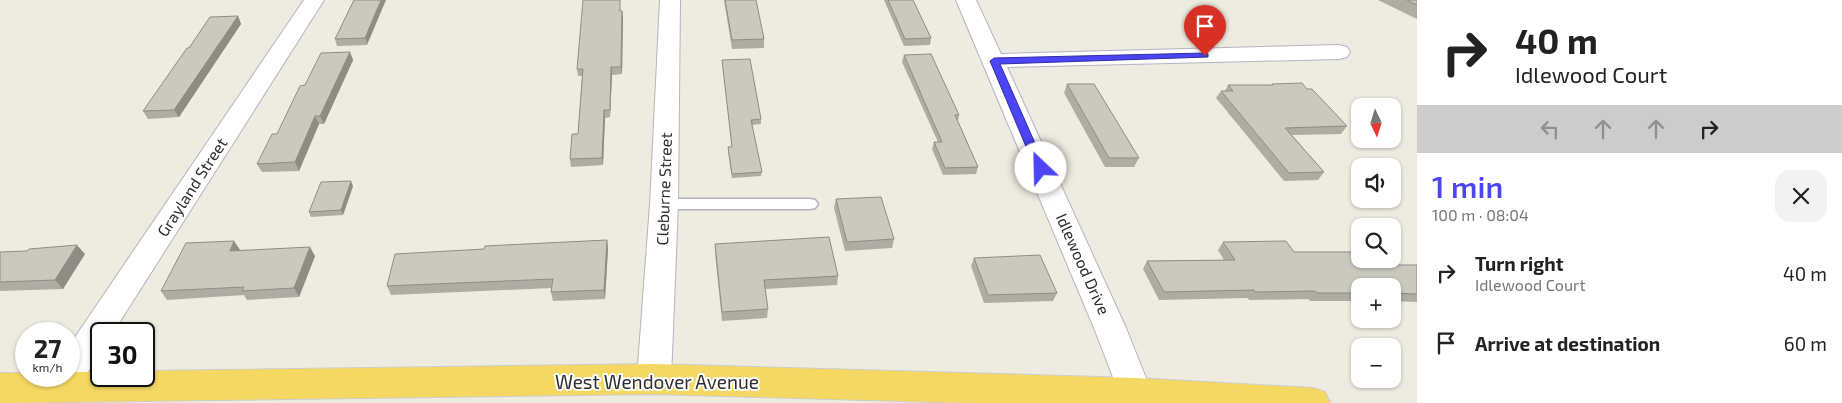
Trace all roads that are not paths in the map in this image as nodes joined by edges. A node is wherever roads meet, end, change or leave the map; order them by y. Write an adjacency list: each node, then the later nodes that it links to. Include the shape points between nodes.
1 (314, 0): 8 (street, Grayland Street)
2 (670, 0): 6 (street, Cleburne Street)
3 (966, 0): 5 (street, Idlewood Drive)
4 (1339, 52): 5 (street)
5 (994, 61): 14 (street, Idlewood Drive)
6 (664, 204): 7 (lane); 10 (street, Cleburne Street)
7 (810, 204)
8 (80, 356)
9 (80, 379): 12 (highway, West Wendover Avenue)
10 (654, 379): 12 (highway, West Wendover Avenue); 14 (highway, West Wendover Avenue)
11 (15, 386): 13 (highway, West Wendover Avenue)
12 (287, 386): 15 (highway)
13 (0, 388)
14 (1135, 393): 16 (highway, West Wendover Avenue)
15 (211, 403)
16 (1313, 403)

